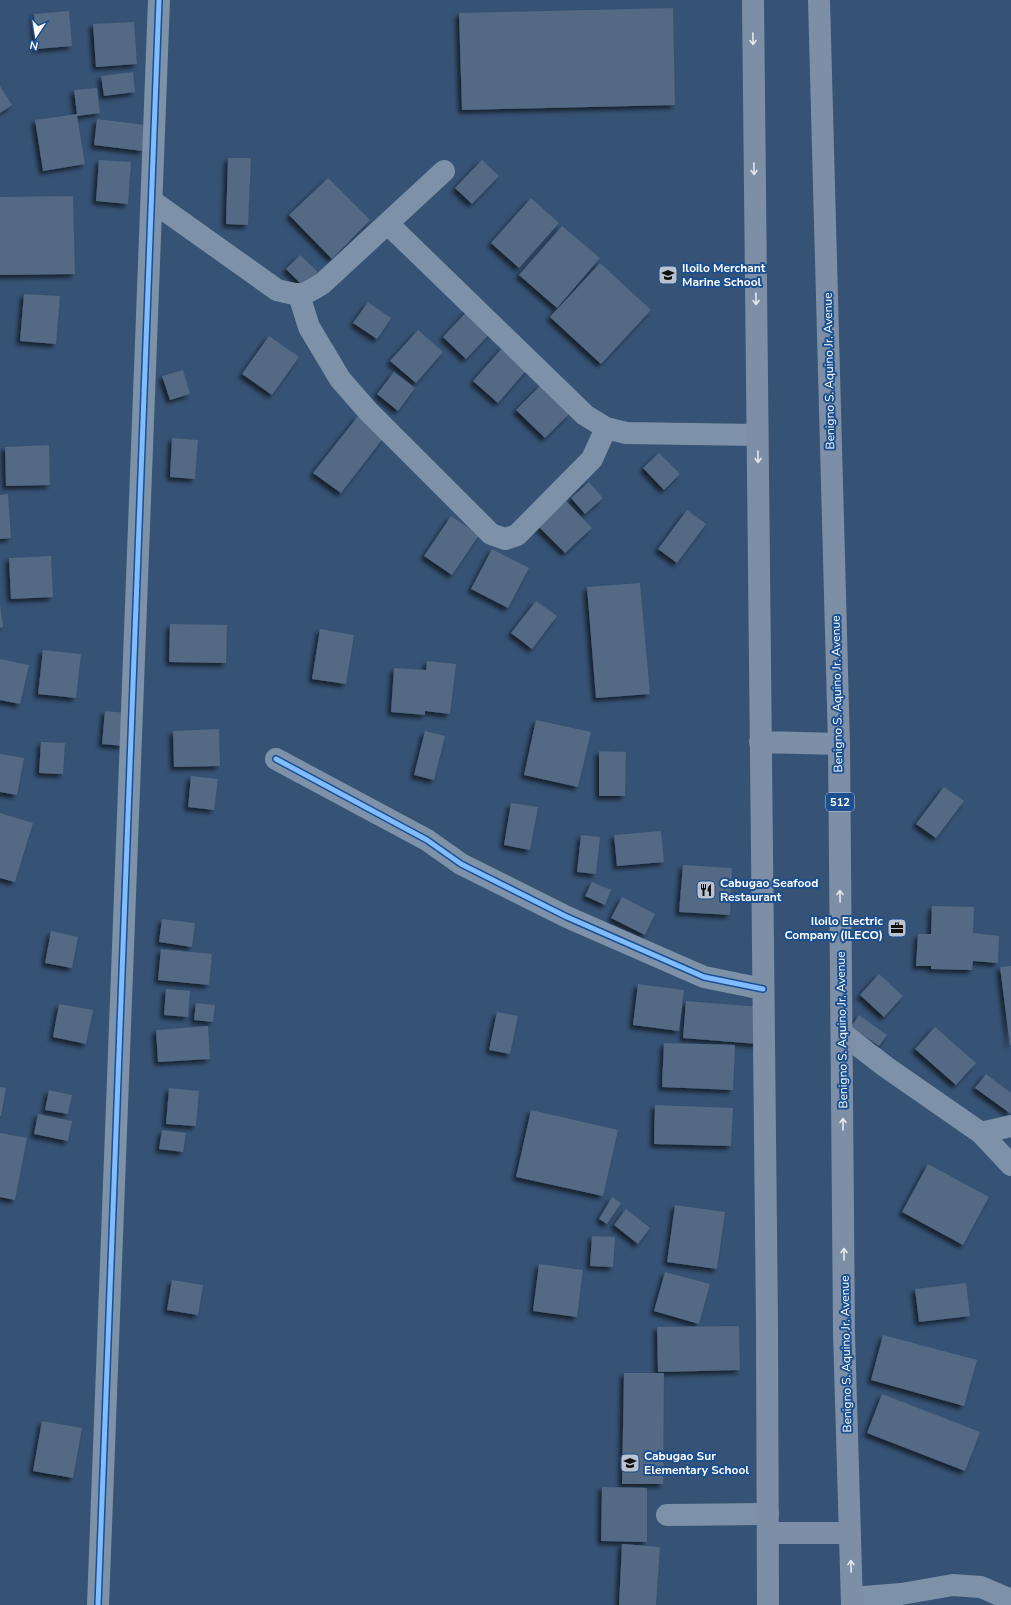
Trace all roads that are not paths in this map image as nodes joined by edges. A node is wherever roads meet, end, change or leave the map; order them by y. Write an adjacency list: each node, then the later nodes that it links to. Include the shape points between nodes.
1 (159, 0): 5 (street)
2 (753, 0): 9 (main road, one-way to 9)
3 (819, 0): 11 (main road, Benigno S. Aquino Jr. Avenue / 512)
4 (444, 171): 6 (street)
5 (152, 201): 7 (street, via 277,290); 23 (street)
6 (388, 224): 7 (street, via 313,290); 8 (street, via 585,415)
7 (299, 295): 8 (street, via 309,327 340,378 368,411 492,534 505,539 517,535 592,459)
8 (606, 428): 9 (street, via 626,433)
9 (758, 435): 10 (main road, one-way to 10)
10 (760, 742): 11 (main road); 13 (main road)
11 (839, 744): 14 (main road, Benigno S. Aquino Jr. Avenue / 512, one-way to 11)
12 (276, 758): 13 (street, via 428,840 461,864 568,917 704,977)
13 (763, 989): 19 (main road)
14 (842, 1033): 16 (street); 20 (main road, Benigno S. Aquino Jr. Avenue / 512, one-way to 14, via 844,1333)
15 (1011, 1126): 16 (street)
16 (981, 1133): 17 (street)
17 (1011, 1165)
18 (667, 1515): 19 (street)
19 (768, 1523): 20 (main road); 24 (main road)
20 (850, 1533): 22 (main road, Benigno S. Aquino Jr. Avenue / 512, one-way to 20)
21 (1011, 1600): 22 (street, via 981,1587 953,1585)
22 (852, 1601)
23 (98, 1605)
24 (768, 1605)

